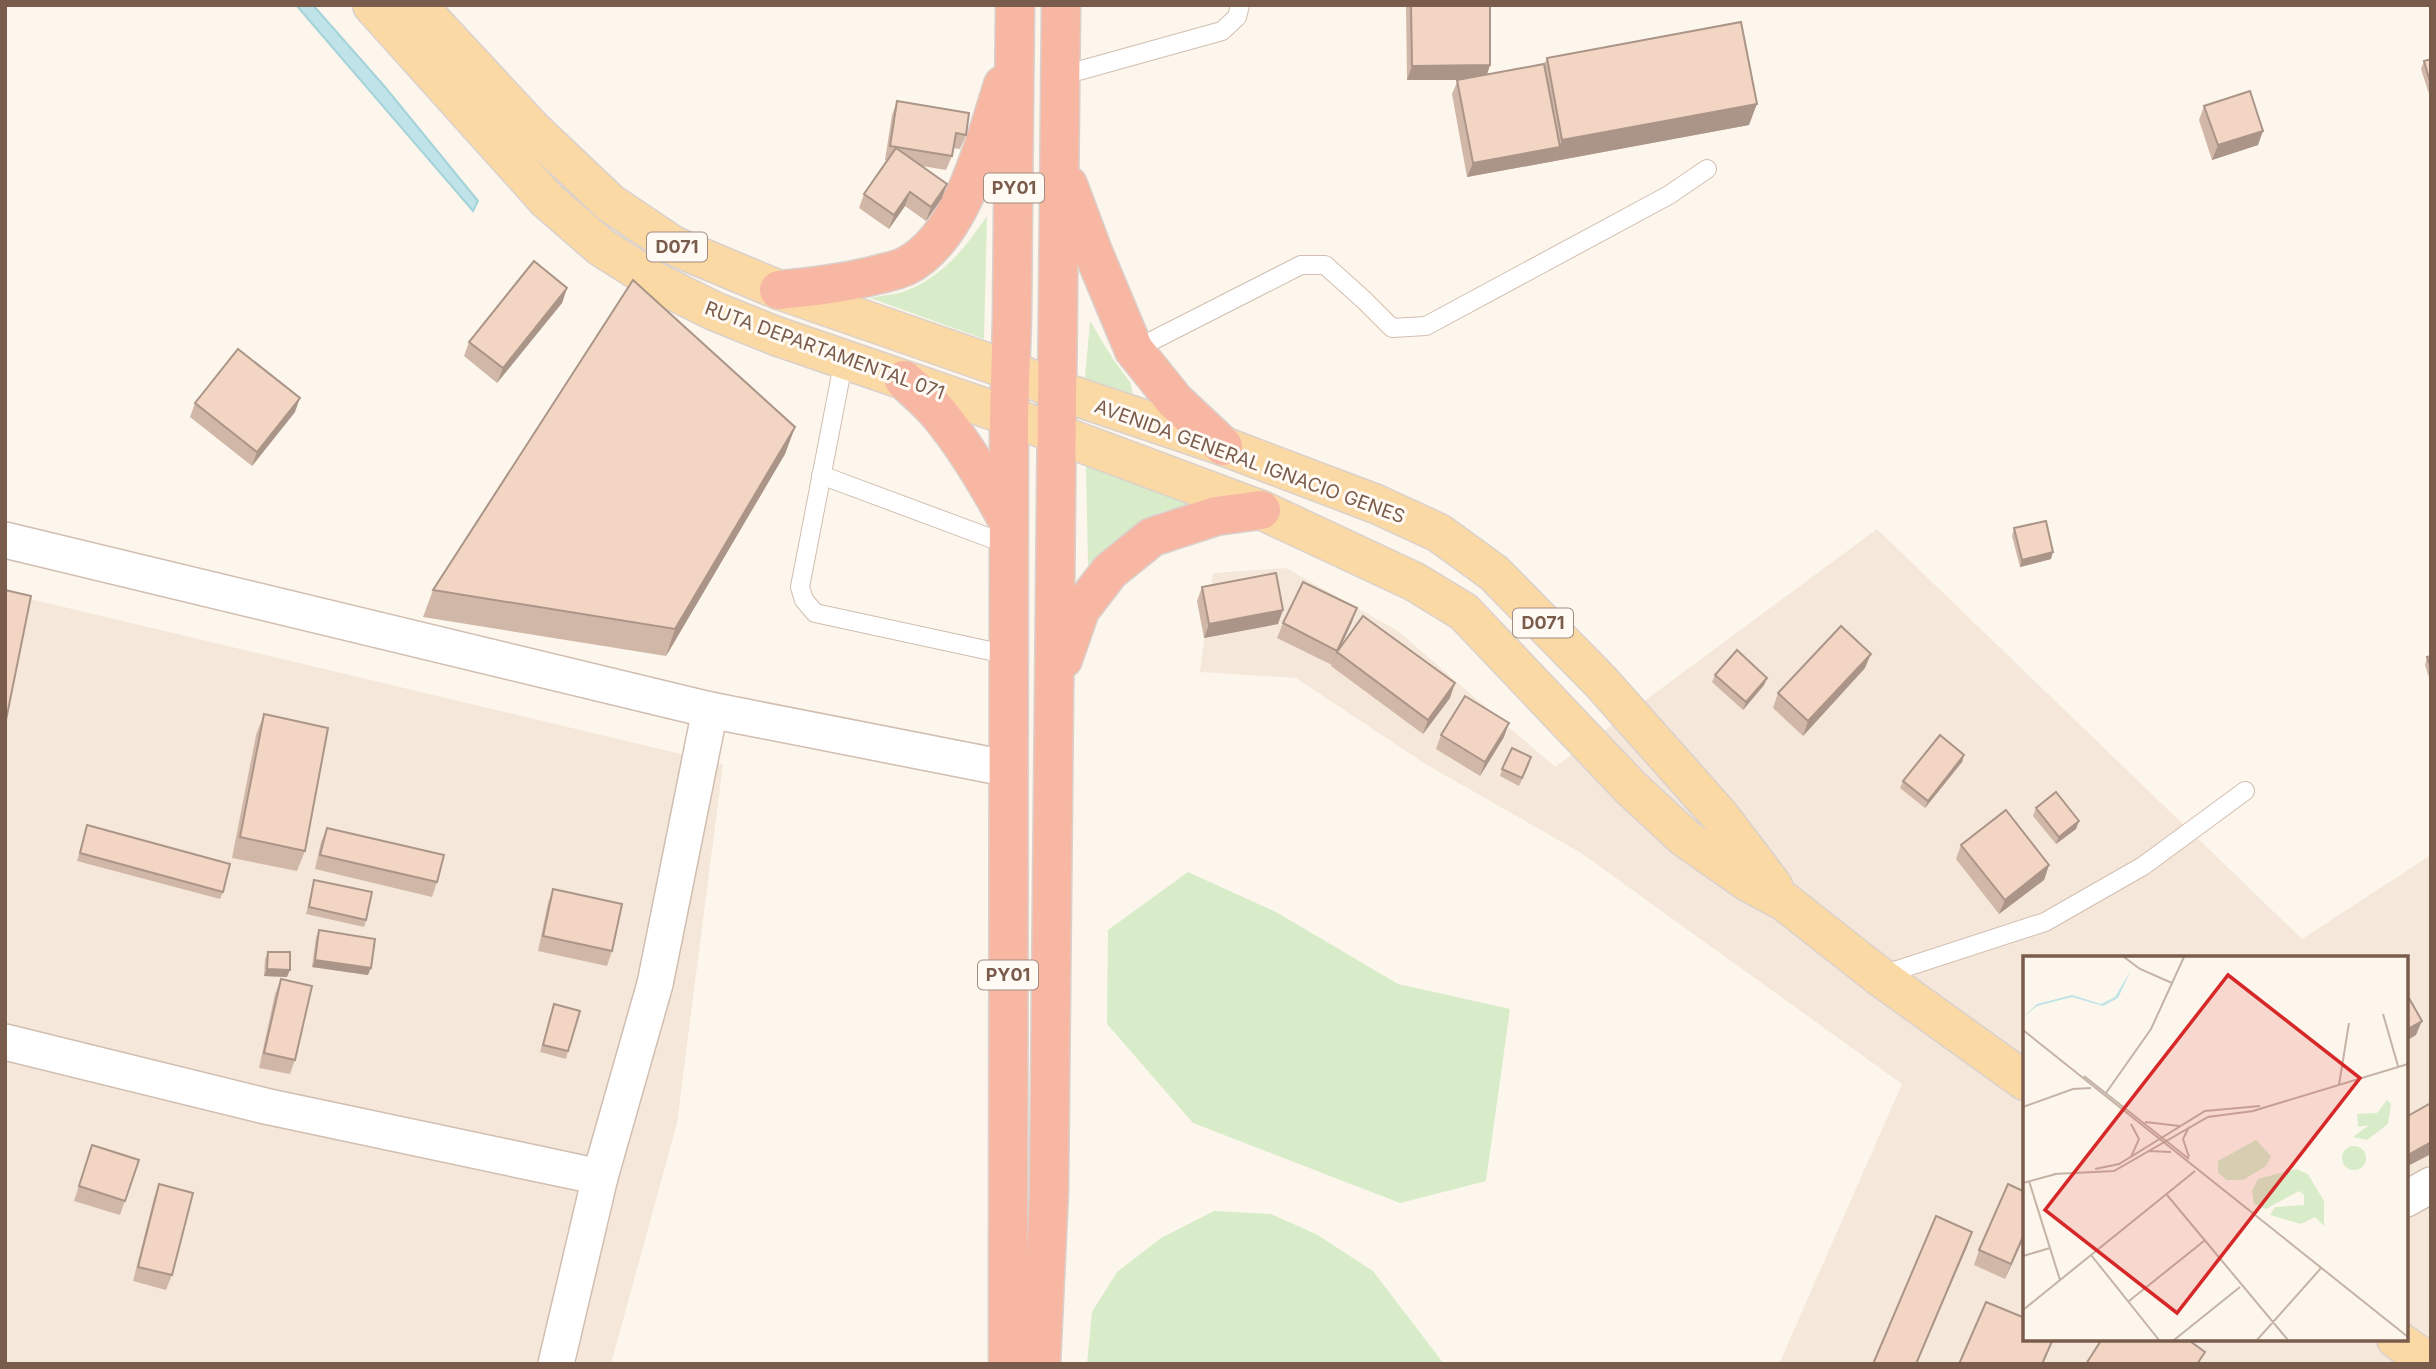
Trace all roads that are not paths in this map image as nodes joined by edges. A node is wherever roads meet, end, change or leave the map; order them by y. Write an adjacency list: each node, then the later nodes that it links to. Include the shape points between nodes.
1 (372, 5): 12 (main road, RUTA DEPARTAMENTAL 071 / D071, via 547,200 601,247 714,311)
2 (418, 5): 10 (main road, D071, via 533,130 610,203 674,246)
3 (1015, 5): 6 (highway, PY01)
4 (1061, 5): 7 (highway, PY01)
5 (1241, 5): 7 (lane, via 1237,17 1222,31)
6 (1015, 46): 10 (highway, via 972,177 930,250 905,267 847,283); 13 (highway, PY01)
7 (1060, 76): 8 (highway, PY01)
8 (1059, 160): 11 (highway); 15 (highway, PY01)
9 (1707, 169): 11 (lane, via 1669,195 1426,326 1392,328 1325,265 1301,265)
10 (779, 290): 13 (main road, D071)
11 (1134, 349): 18 (highway, via 1175,401)
12 (844, 359): 14 (main road, RUTA DEPARTAMENTAL 071 / D071); 19 (lane)
13 (1012, 371): 15 (main road, D071); 16 (highway, PY01)
14 (904, 380): 16 (main road, RUTA DEPARTAMENTAL 071 / D071); 21 (highway, via 938,412 965,448 989,485)
15 (1057, 390): 17 (highway, PY01); 18 (main road, AVENIDA GENERAL IGNACIO GENES / D071)
16 (1009, 416): 17 (main road, RUTA DEPARTAMENTAL 071 / D071); 21 (highway, PY01)
17 (1055, 434): 20 (main road, AVENIDA GENERAL IGNACIO GENES / D071); 24 (highway, PY01)
18 (1223, 446): 28 (main road, AVENIDA GENERAL IGNACIO GENES / D071, via 1388,509 1439,533 1494,573 1601,682 1702,796)
19 (821, 475): 21 (lane); 23 (lane, via 800,587 815,613)
20 (1261, 510): 24 (highway, via 1216,516 1152,537 1110,571 1080,610); 28 (main road, AVENIDA GENERAL IGNACIO GENES / D071, via 1415,582 1464,612 1631,788 1685,838)
21 (1009, 534): 23 (highway, PY01)
22 (5, 540): 25 (street)
23 (1009, 655): 26 (highway, PY01)
24 (1054, 684): 38 (highway, PY01, via 1049,1191)
25 (710, 710): 26 (street); 32 (street, via 655,984)
26 (1010, 769): 37 (highway, PY01)
27 (2245, 791): 29 (lane, via 2143,866 2045,922)
28 (1785, 902): 29 (main road, AVENIDA GENERAL IGNACIO GENES / D071)
29 (1879, 976): 31 (main road, AVENIDA GENERAL IGNACIO GENES / D071)
30 (5, 1042): 32 (street, via 265,1106)
31 (2023, 1080)
32 (600, 1177): 36 (street)
33 (2431, 1185): 34 (street)
34 (2408, 1198)
35 (2399, 1341): 39 (main road)
36 (556, 1364)
37 (1008, 1364)
38 (1041, 1364)
39 (2431, 1364)

